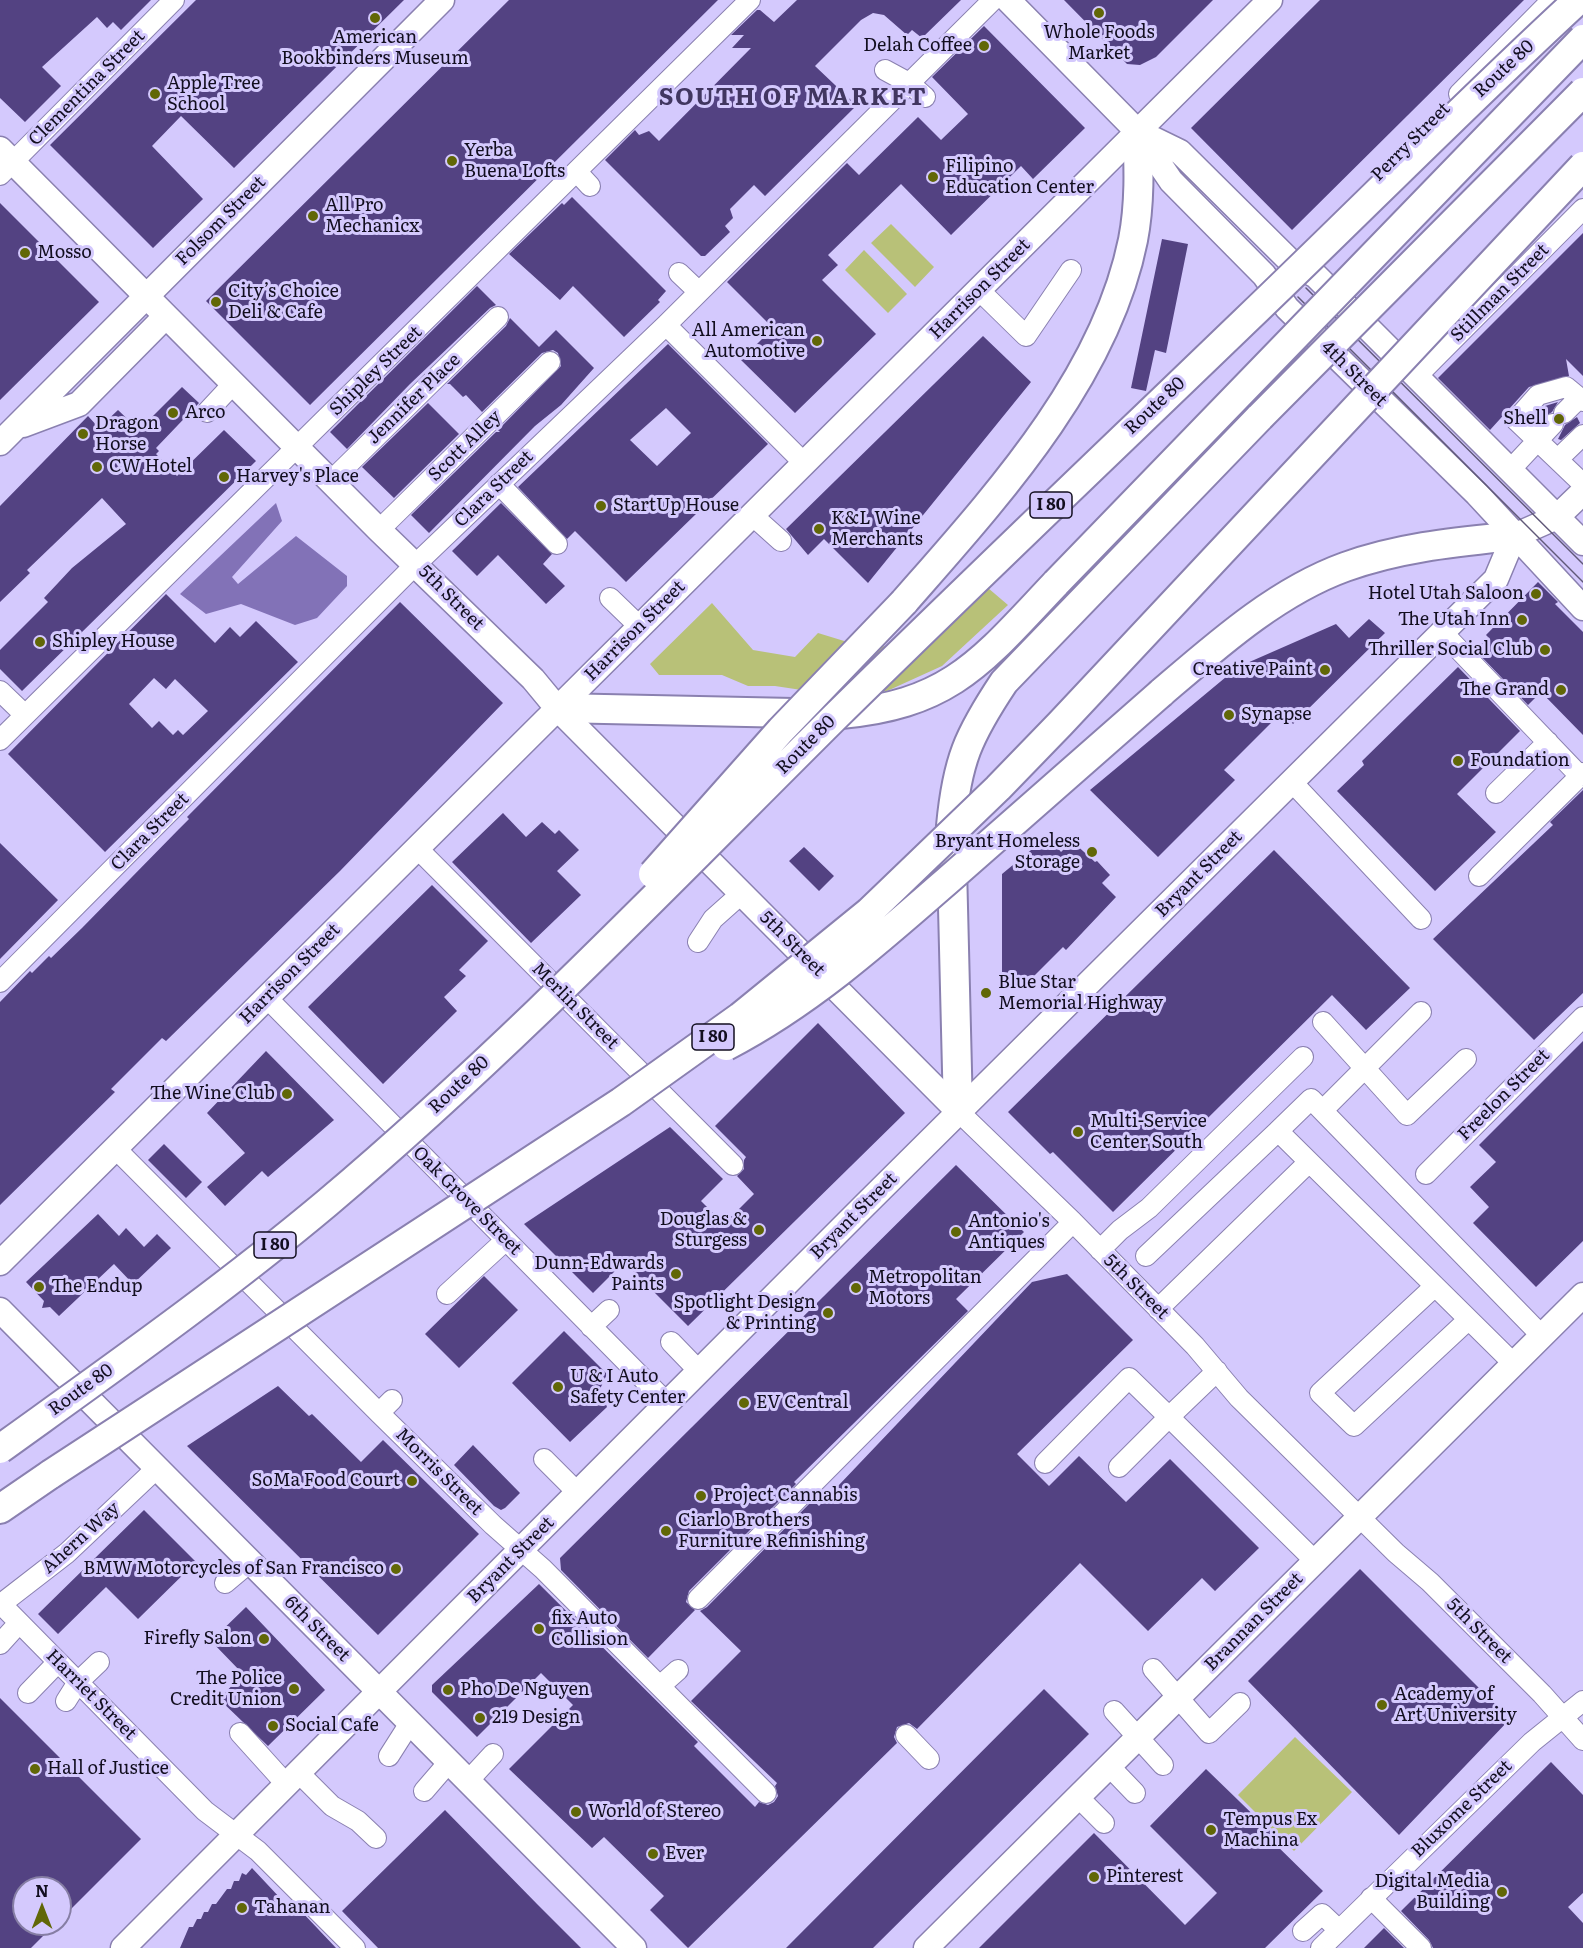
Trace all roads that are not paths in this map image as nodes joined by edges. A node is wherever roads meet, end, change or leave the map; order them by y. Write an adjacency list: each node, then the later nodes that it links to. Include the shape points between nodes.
1 (174, 0): 15 (street, Clementina Street)
2 (442, 0): 24 (main road, Folsom Street)
3 (750, 0): 36 (street, Shipley Street, via 584,179)
4 (993, 0): 11 (street, Clara Street)
5 (1008, 0): 14 (main road, 4th Street)
6 (1270, 0): 14 (main road, Harrison Street)
7 (1552, 0): 18 (street, Perry Street)
8 (1578, 0): 73 (highway, Route 80 / I 80, bridge, via 956,597)
9 (1583, 39): 57 (highway, bridge, via 982,661 950,683 880,710 841,714)
10 (885, 70): 11 (street)
11 (909, 83): 13 (street); 23 (street, Clara Street)
12 (1583, 92): 80 (highway, bridge, via 1077,604 1004,682 979,720 960,766 951,826)
13 (925, 98)
14 (1137, 131): 18 (main road, 4th Street, via 1180,152); 21 (main road, 4th Street, via 1171,181); 22 (main road, Harrison Street); 73 (highway, bridge, via 1137,201 1125,273 1097,345 1076,382 1019,463 945,555 705,813)
15 (4, 162): 24 (main road, 5th Street)
16 (1583, 166): 78 (highway, I 80, bridge, via 982,805 802,968)
17 (1583, 209): 29 (street, Stillman Street)
18 (1292, 262): 21 (street, Perry Street); 29 (main road, 4th Street, via 1316,276)
19 (1071, 270): 22 (street, via 1026,336)
20 (678, 273): 23 (street)
21 (1264, 275): 47 (main road, 4th Street, via 1287,308)
22 (980, 291): 38 (main road, Harrison Street)
23 (699, 292): 27 (street, Clara Street)
24 (146, 296): 25 (main road, 5th Street); 33 (main road, Folsom Street)
25 (166, 316): 30 (main road, 5th Street); 33 (main road, via 79,404)
26 (498, 317): 40 (street, Jennifer Place)
27 (666, 325): 38 (street); 41 (street, Clara Street)
28 (550, 362): 46 (street, Scott Alley)
29 (1417, 376): 39 (main road, 4th Street)
30 (234, 383): 32 (street); 36 (main road, 5th Street)
31 (1581, 399): 35 (street); 35 (street, via 1566,387 1538,395 1516,420)
32 (207, 412)
33 (8, 435)
34 (1583, 435): 37 (street)
35 (1538, 440): 37 (street); 39 (street)
36 (297, 446): 40 (main road, 5th Street); 58 (street, Shipley Street)
37 (1558, 459): 42 (street)
38 (804, 463): 44 (main road, Harrison Street)
39 (1510, 470): 45 (main road, 4th Street)
40 (331, 481): 46 (main road, 5th Street)
41 (499, 484): 50 (street); 51 (street, Clara Street)
42 (1583, 484)
43 (1583, 492): 45 (main road)
44 (752, 515): 48 (street); 54 (main road, Harrison Street)
45 (1557, 517): 47 (main road); 49 (main road, 4th Street)
46 (379, 530): 51 (main road, 5th Street)
47 (1515, 536): 53 (main road, 4th Street); 55 (main road, Bryant Street, via 1497,579); 78 (highway, bridge, via 1421,546 1344,567 1308,584 1213,648 838,972 789,1009)
48 (781, 541)
49 (1583, 543)
50 (557, 544)
51 (417, 563): 57 (main road, 5th Street, via 533,678); 69 (street, Clara Street)
52 (610, 598): 54 (street)
53 (1583, 608)
54 (639, 626): 57 (main road, Harrison Street)
55 (1442, 632): 60 (street); 62 (main road, Bryant Street)
56 (0, 691): 58 (street)
57 (557, 708): 64 (main road, Harrison Street); 66 (main road, 5th Street)
58 (25, 715): 59 (street, Shipley Street)
59 (0, 740)
60 (1548, 742): 61 (street); 63 (street)
61 (1582, 774): 65 (street)
62 (1292, 782): 67 (street); 80 (main road, Bryant Street)
63 (1496, 793)
64 (417, 848): 70 (main road, Harrison Street); 84 (street, Merlin Street)
65 (1479, 876)
66 (741, 894): 68 (street, via 714,919); 80 (main road, 5th Street)
67 (1421, 919)
68 (698, 942)
69 (0, 982)
70 (266, 998): 82 (main road, Harrison Street); 87 (street, Oak Grove Street)
71 (1421, 1012): 77 (street)
72 (1583, 1017): 85 (street, Freelon Street)
73 (532, 1018): 106 (highway, Route 80 / I 80, bridge, via 395,1143 268,1251)
74 (1323, 1022): 77 (street)
75 (1303, 1057): 88 (street, via 1149,1208)
76 (1466, 1059): 77 (street, via 1407,1115)
77 (1365, 1069): 79 (street)
78 (621, 1102): 112 (highway, I 80, bridge)
79 (1323, 1110): 81 (street, via 1311,1099); 99 (street)
80 (958, 1111): 86 (street, 5th Street); 103 (main road, Bryant Street)
81 (1278, 1131): 83 (street); 89 (street)
82 (115, 1148): 90 (main road, Harrison Street); 114 (street, Morris Street, via 385,1407)
83 (1309, 1162): 91 (street); 94 (street)
84 (733, 1164)
85 (1426, 1174)
86 (1073, 1222): 88 (street, 5th Street); 118 (street)
87 (506, 1240): 92 (street); 98 (street, Oak Grove Street)
88 (1100, 1250): 94 (street, 5th Street)
89 (1146, 1256)
90 (0, 1263)
91 (1434, 1287): 97 (street); 97 (street, via 1320,1393 1354,1426)
92 (447, 1294)
93 (1583, 1295): 99 (main road, Brannan Street)
94 (1158, 1309): 102 (street, 5th Street)
95 (0, 1310): 110 (main road, 6th Street)
96 (609, 1310): 98 (street)
97 (1468, 1320): 101 (street)
98 (591, 1327): 104 (street, Oak Grove Street)
99 (1542, 1336): 101 (main road, Brannan Street)
100 (671, 1342): 103 (street)
101 (1514, 1364): 113 (main road, Brannan Street)
102 (1217, 1371): 105 (street); 113 (street, 5th Street, via 1239,1398)
103 (700, 1372): 104 (main road, Bryant Street)
104 (668, 1404): 111 (main road, Bryant Street)
105 (1169, 1417): 108 (street, via 1129,1378); 109 (street); 115 (street)
106 (0, 1449)
107 (544, 1459): 111 (street)
108 (1045, 1463)
109 (1119, 1467)
110 (157, 1468): 116 (main road, 6th Street); 119 (street, Ahern Way, via 67,1553)
111 (578, 1493): 114 (main road, Bryant Street)
112 (0, 1509)
113 (1359, 1516): 115 (main road, Brannan Street); 135 (street, 5th Street)
114 (521, 1551): 127 (street, Morris Street); 128 (main road, Bryant Street)
115 (1315, 1561): 130 (main road, Brannan Street)
116 (250, 1562): 117 (street); 128 (main road, 6th Street)
117 (225, 1583)
118 (698, 1599)
119 (1, 1604): 120 (street, Harriet Street)
120 (20, 1623): 121 (street); 122 (street, Harriet Street)
121 (0, 1644)
122 (58, 1662): 126 (street, Harriet Street); 129 (street)
123 (99, 1662): 126 (street)
124 (1153, 1669): 130 (street)
125 (678, 1670): 127 (street)
126 (78, 1682): 131 (street); 154 (street, Harriet Street, via 174,1794)
127 (660, 1686): 150 (street, Morris Street)
128 (379, 1692): 136 (main road, 6th Street); 147 (main road, Bryant Street)
129 (28, 1693)
130 (1178, 1698): 133 (street, via 1209,1733); 139 (main road, Brannan Street)
131 (66, 1701)
132 (1583, 1701): 135 (street, Bluxome Street)
133 (1240, 1703)
134 (1114, 1711): 139 (street)
135 (1563, 1717): 140 (street, 5th Street); 156 (street, Bluxome Street, via 1397,1861)
136 (410, 1723): 142 (street); 144 (main road, 6th Street)
137 (240, 1733): 147 (street)
138 (906, 1735): 143 (street)
139 (1138, 1737): 145 (street); 146 (main road, Brannan Street)
140 (1583, 1740)
141 (493, 1754): 148 (street)
142 (389, 1756)
143 (929, 1759)
144 (449, 1762): 148 (main road, 6th Street); 149 (street)
145 (1163, 1765)
146 (1109, 1766): 151 (street); 152 (main road, Brannan Street)
147 (292, 1778): 154 (main road, Bryant Street); 155 (street, via 358,1821)
148 (468, 1781): 161 (main road, 6th Street)
149 (424, 1791)
150 (766, 1793)
151 (1135, 1793)
152 (1078, 1797): 153 (street); 162 (main road, Brannan Street)
153 (1104, 1823)
154 (236, 1834): 159 (main road, Bryant Street); 160 (street, Harriet Street, via 290,1872)
155 (376, 1838)
156 (1371, 1898): 157 (street, Bluxome Street); 164 (street)
157 (1339, 1930): 158 (street, via 1322,1914); 163 (street, Bluxome Street)
158 (1303, 1931)
159 (123, 1948)
160 (355, 1948)
161 (634, 1948)
162 (926, 1948)
163 (1321, 1948)
164 (1421, 1948)

